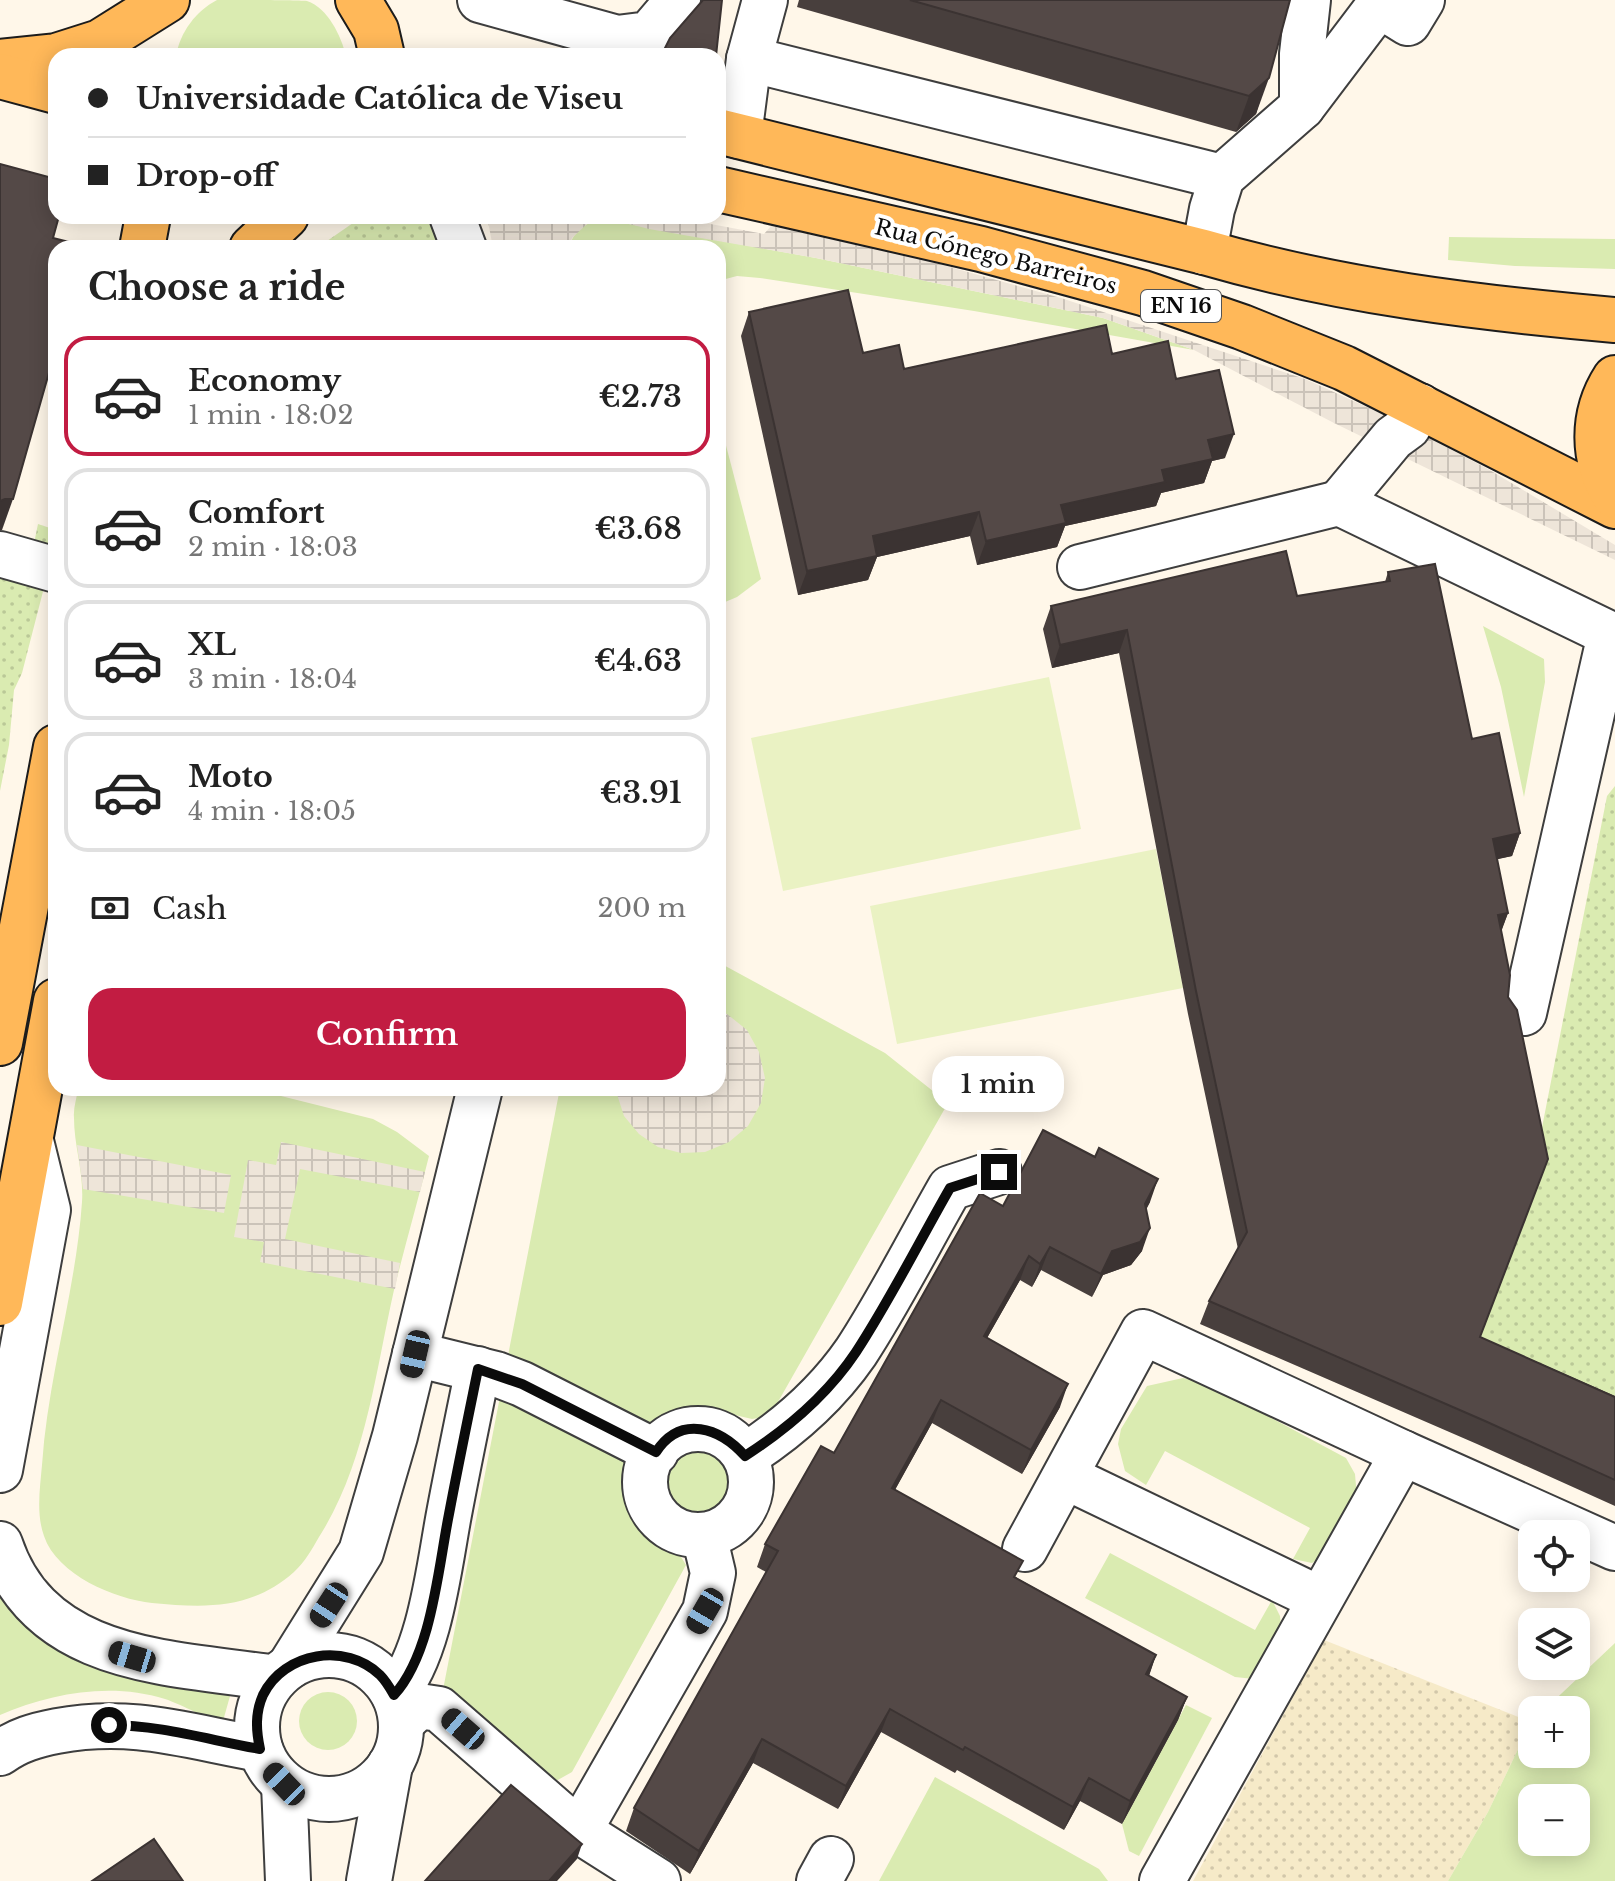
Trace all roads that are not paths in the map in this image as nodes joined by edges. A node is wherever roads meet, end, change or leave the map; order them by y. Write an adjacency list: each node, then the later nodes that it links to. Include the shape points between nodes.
1 (168, 0): 10 (main road); 11 (main road, via 148,30)
2 (480, 0): 9 (street)
3 (678, 0): 9 (street, via 649,34)
4 (765, 0): 14 (street)
5 (1308, 0): 18 (street)
6 (1422, 0): 7 (street, via 1408,23)
7 (1371, 2): 18 (street, via 1335,23)
8 (368, 18): 12 (main road)
9 (549, 39)
10 (81, 48)
11 (144, 48)
12 (401, 48)
13 (48, 57): 15 (main road)
14 (749, 59): 19 (street); 20 (street)
15 (0, 62)
16 (0, 76): 17 (main road)
17 (48, 89)
18 (1302, 107): 20 (street)
19 (729, 134): 24 (main road, EN 16)
20 (1222, 177): 24 (street)
21 (726, 191): 27 (main road, Rua Cónego Barreiros / EN 16, via 981,249 1143,293 1344,368)
22 (278, 224): 23 (main road)
23 (260, 240)
24 (1204, 252): 25 (main road, EN 16, via 1349,287)
25 (1615, 320)
26 (1615, 378): 28 (main road, via 1598,420 1597,450 1604,479)
27 (1420, 406): 29 (street, via 1408,427); 30 (main road, Rua Cónego Barreiros / EN 16)
28 (1615, 496)
29 (1339, 503): 32 (street); 35 (street, via 1610,634)
30 (1615, 506)
31 (0, 554): 33 (street)
32 (1080, 567)
33 (48, 568)
34 (48, 789): 36 (main road)
35 (1524, 1013)
36 (0, 1043)
37 (48, 1046): 39 (main road)
38 (478, 1096): 42 (street)
39 (31, 1141): 41 (main road); 47 (street, via 48,1210)
40 (999, 1172): 46 (street, via 950,1188 855,1353 779,1434)
41 (0, 1303)
42 (415, 1354): 43 (street); 54 (street, via 361,1552)
43 (478, 1369): 44 (street, via 522,1384); 55 (street, via 433,1596)
44 (656, 1452): 46 (street, via 675,1435 706,1430 728,1439); 49 (street, via 646,1473 650,1505 672,1529)
45 (1403, 1453): 48 (street, via 1143,1332); 51 (street); 53 (street)
46 (745, 1456): 49 (street, via 751,1473 746,1507 720,1531)
47 (0, 1470)
48 (1066, 1477): 52 (street); 53 (street)
49 (704, 1535): 59 (street, via 713,1573 705,1611)
50 (0, 1544): 54 (street, via 17,1583 36,1604 94,1645 132,1657)
51 (1615, 1548)
52 (1025, 1549)
53 (1320, 1599): 63 (street)
54 (282, 1672): 55 (street, via 312,1656 336,1654 360,1661 380,1675); 58 (street, via 264,1693 258,1711 256,1730)
55 (398, 1709): 57 (street, via 399,1744); 59 (street, via 439,1709)
56 (0, 1753): 58 (street, via 16,1742 89,1725 163,1729)
57 (390, 1765): 58 (street, via 375,1783 353,1795 329,1799 305,1796); 61 (street)
58 (272, 1767): 60 (street)
59 (579, 1831): 62 (street)
60 (288, 1881)
61 (369, 1881)
62 (658, 1881)
63 (1162, 1881)

